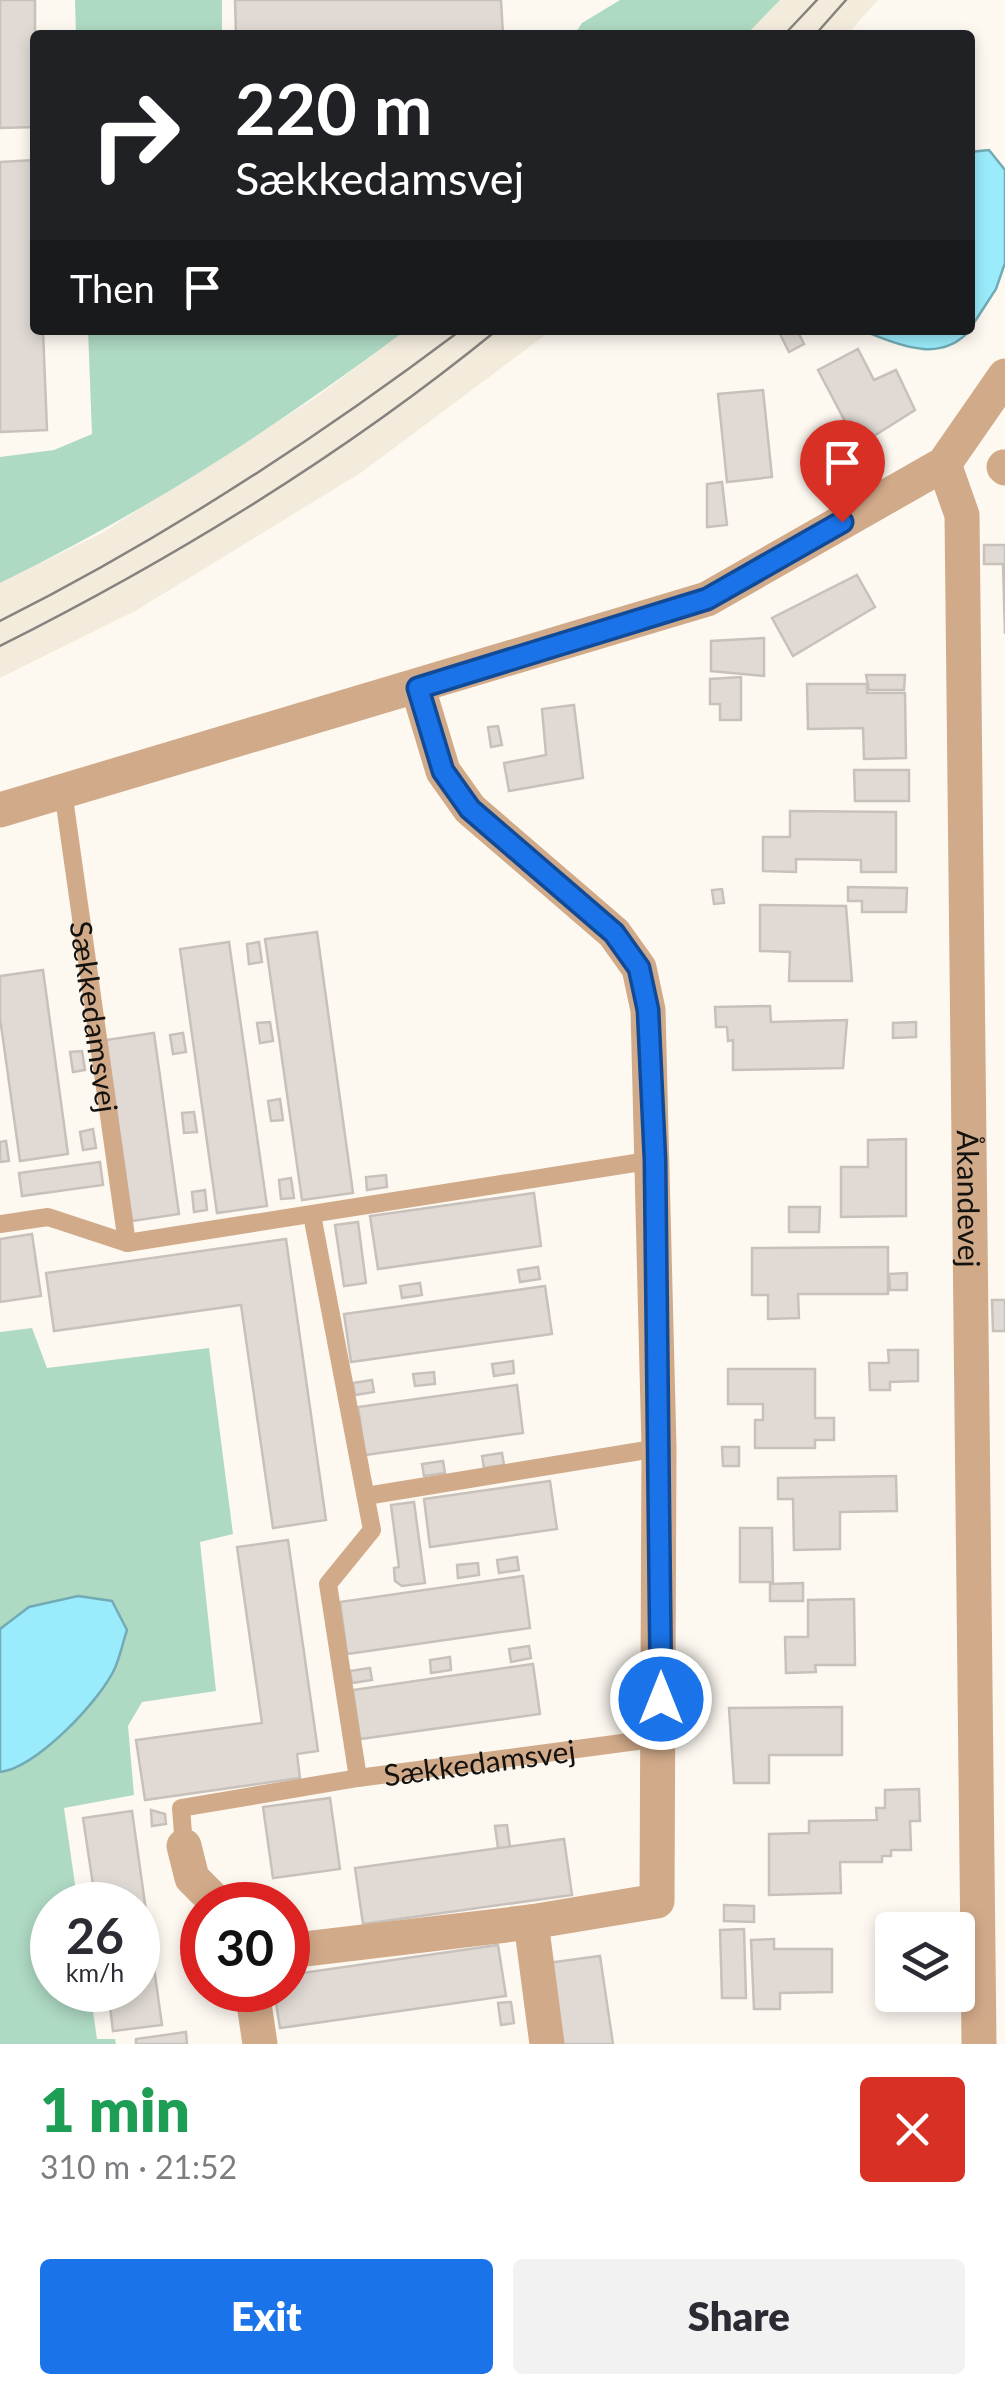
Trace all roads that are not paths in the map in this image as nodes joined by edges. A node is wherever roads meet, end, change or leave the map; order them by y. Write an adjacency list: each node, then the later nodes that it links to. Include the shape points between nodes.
1 (1005, 376): 2 (street)
2 (944, 464): 3 (street, via 707,599); 10 (street, Åkandevej, via 962,515)
3 (418, 688): 4 (street); 6 (street, via 443,771 470,809 614,933 639,968 648,1010)
4 (63, 790): 5 (street); 9 (lane, Sækkedamsvej)
5 (0, 810)
6 (655, 1160): 7 (lane); 11 (street)
7 (312, 1215): 9 (lane); 12 (lane, Sækkedamsvej)
8 (0, 1224): 9 (lane, via 48,1218)
9 (127, 1243)
10 (988, 1445): 18 (street, Åkandevej)
11 (659, 1448): 12 (lane); 13 (street)
12 (366, 1496): 14 (lane, Sækkedamsvej, via 372,1530 328,1584)
13 (661, 1738): 14 (lane, Sækkedamsvej); 17 (street, via 657,1902)
14 (358, 1778): 15 (lane, Sækkedamsvej, via 181,1808)
15 (184, 1846): 16 (street, Sækkedamsvej)
16 (196, 1882)
17 (531, 1922): 19 (street); 22 (street)
18 (991, 1927): 23 (street, Åkandevej)
19 (310, 1948)
20 (255, 2012): 21 (street)
21 (260, 2044)
22 (548, 2044)
23 (979, 2044)

